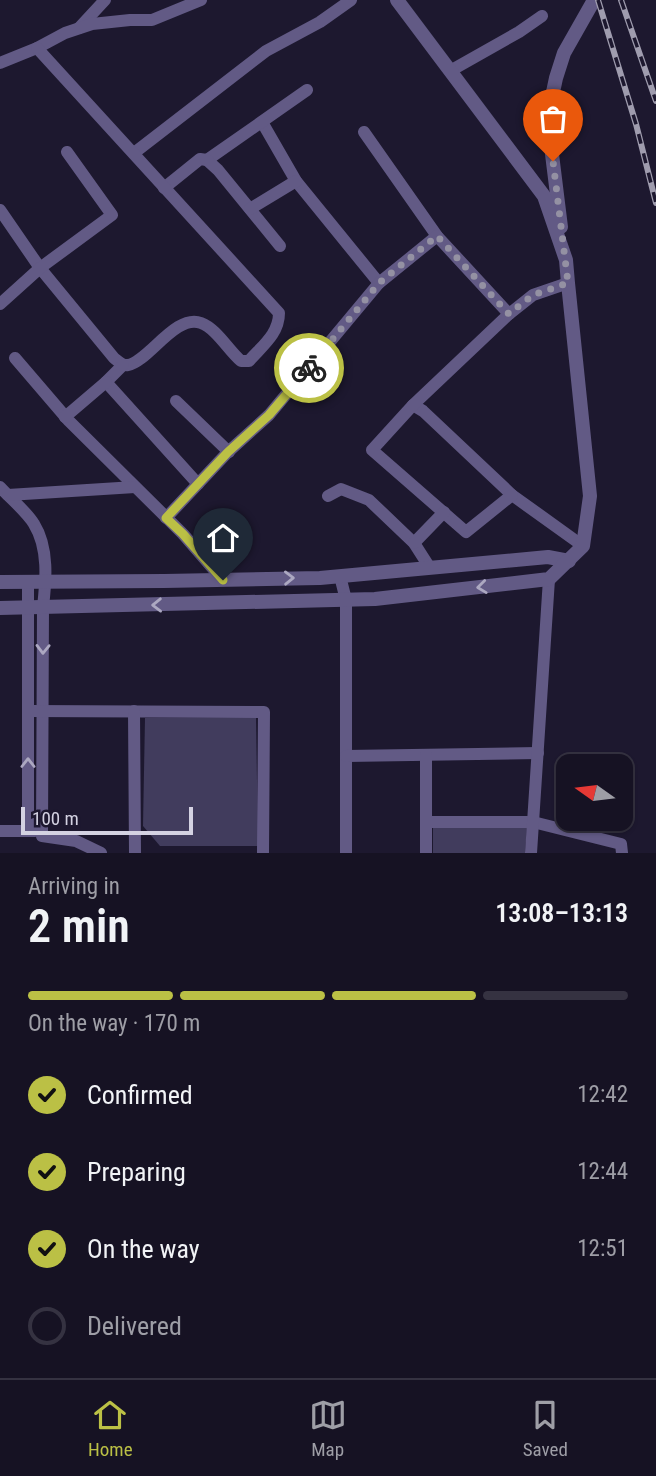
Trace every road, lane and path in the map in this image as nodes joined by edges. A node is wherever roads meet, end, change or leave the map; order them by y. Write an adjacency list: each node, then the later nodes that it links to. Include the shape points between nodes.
1 (105, 0): 7 (street)
2 (201, 0): 7 (street, via 152,20)
3 (351, 0): 15 (street, via 266,51)
4 (397, 0): 10 (street)
5 (594, 0): 23 (street, via 564,54 549,111)
6 (542, 16): 10 (street)
7 (79, 29): 8 (street)
8 (37, 48): 9 (street); 15 (street)
9 (0, 63)
10 (450, 71): 23 (street, via 544,196)
11 (307, 90): 12 (street)
12 (262, 122): 16 (street); 17 (street)
13 (364, 132): 21 (street)
14 (66, 152): 24 (street, via 112,215)
15 (134, 153): 18 (street)
16 (207, 160): 18 (street, via 200,159); 20 (street)
17 (296, 181): 20 (street); 25 (street)
18 (164, 188): 30 (street, via 279,313 279,321 275,333 249,361 241,361 202,323 192,322)
19 (0, 209): 24 (street)
20 (250, 209): 22 (street)
21 (437, 236): 25 (street); 28 (street)
22 (280, 246)
23 (565, 260): 26 (street)
24 (40, 268): 27 (street); 30 (street)
25 (379, 283): 35 (street, via 269,415)
26 (568, 283): 28 (street, via 533,295); 44 (street, via 590,496)
27 (0, 304)
28 (509, 314): 33 (street)
29 (15, 358): 34 (street)
30 (123, 365): 31 (street)
31 (106, 382): 34 (street); 36 (street)
32 (176, 401): 35 (street)
33 (412, 405): 39 (street); 41 (street, via 372,450)
34 (65, 417): 37 (street)
35 (229, 452): 36 (street)
36 (198, 484): 42 (street)
37 (135, 487): 38 (street); 42 (street)
38 (4, 491): 52 (street, via 34,523 42,542)
39 (512, 495): 41 (street, via 467,531); 44 (street)
40 (328, 496): 43 (street, via 341,489 369,500)
41 (444, 512): 43 (street)
42 (166, 518): 51 (street)
43 (414, 543): 47 (street)
44 (583, 546): 46 (street)
45 (548, 557): 46 (street); 47 (street); 50 (street)
46 (569, 561): 50 (street)
47 (430, 568): 48 (street)
48 (413, 569): 49 (street); 55 (street)
49 (340, 576): 51 (street, one-way to 49); 56 (street)
50 (549, 579): 55 (street, one-way to 55); 62 (street)
51 (223, 580): 52 (street)
52 (46, 581): 54 (street); 57 (street)
53 (0, 582): 54 (street)
54 (28, 582): 57 (street)
55 (416, 595): 56 (street)
56 (346, 600): 57 (street, one-way to 57); 64 (street)
57 (36, 607): 58 (street); 59 (street); 60 (street, one-way to 60)
58 (0, 608)
59 (28, 710): 60 (street); 68 (street, one-way to 59)
60 (42, 710): 61 (street); 69 (street)
61 (134, 711): 71 (street); 72 (street, via 264,712)
62 (538, 753): 63 (street); 66 (street)
63 (426, 755): 64 (street); 65 (street)
64 (346, 756): 73 (street)
65 (426, 822): 66 (street); 74 (street)
66 (533, 822): 75 (street); 76 (street, via 621,844)
67 (0, 831): 68 (street)
68 (28, 831): 69 (street)
69 (42, 834): 70 (street, via 76,841)
70 (101, 853)
71 (135, 853)
72 (263, 853)
73 (346, 853)
74 (426, 853)
75 (531, 853)
76 (622, 853)

